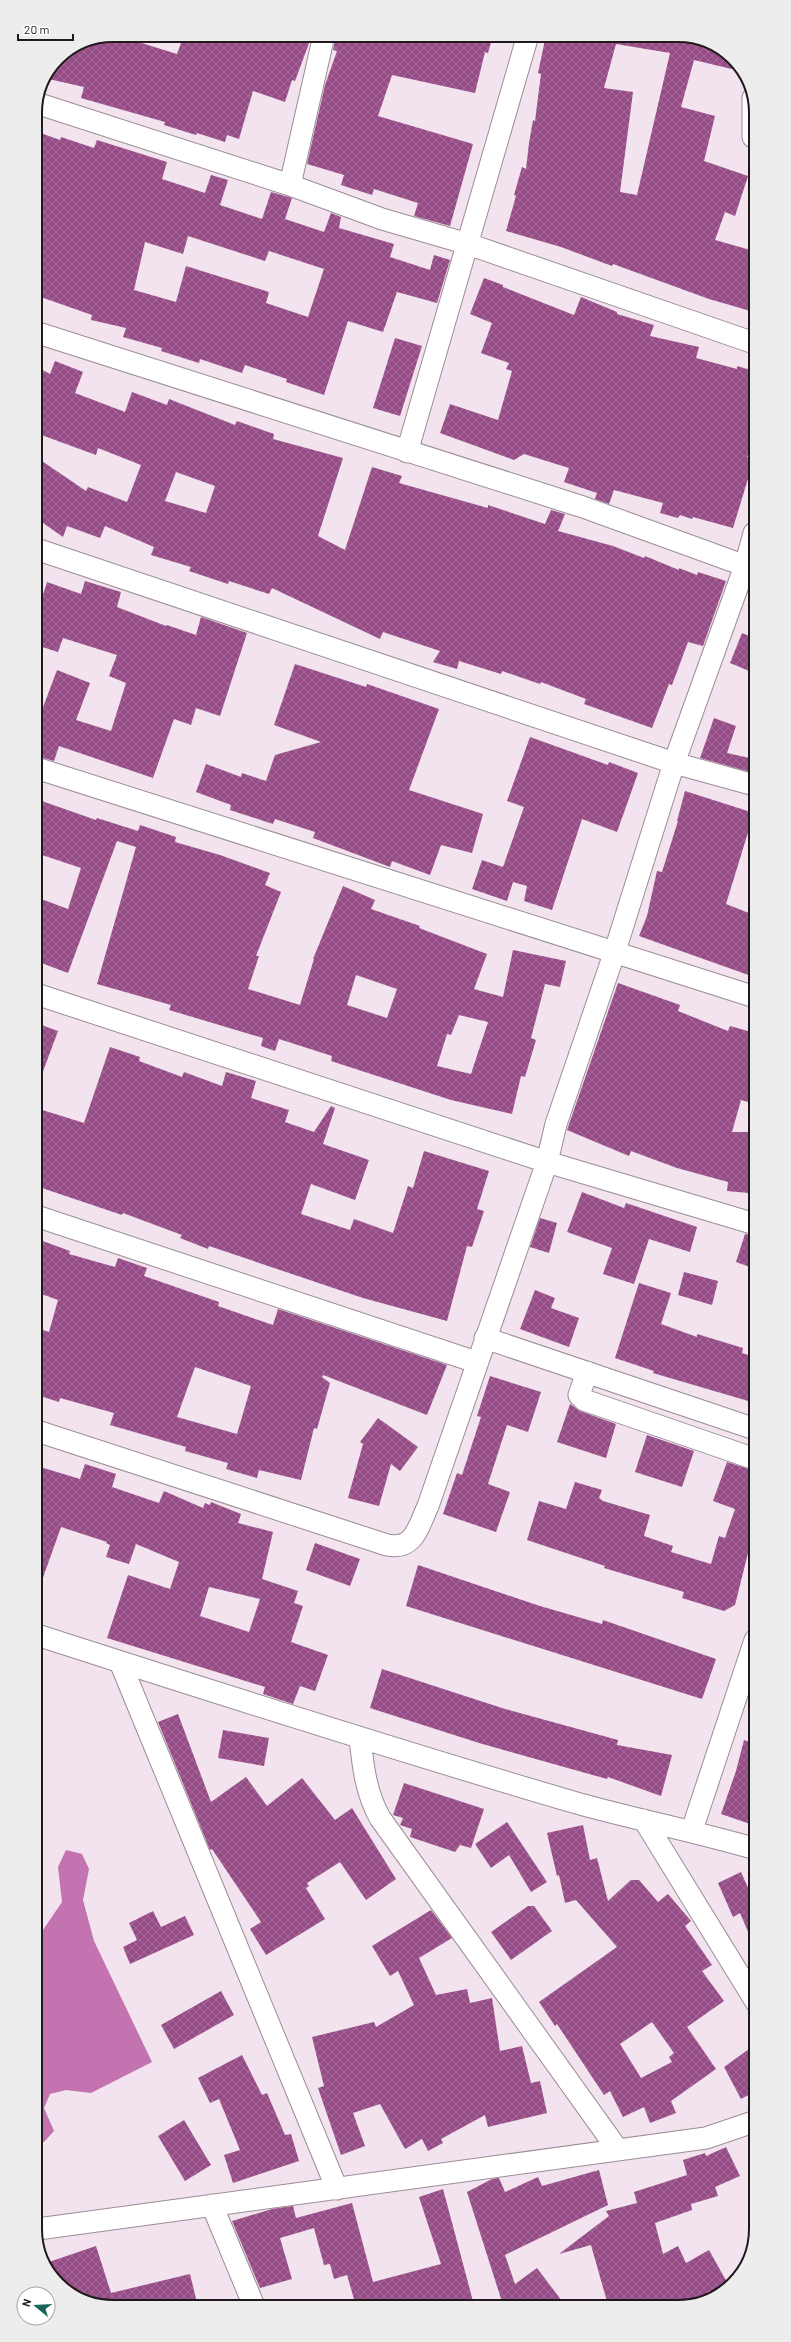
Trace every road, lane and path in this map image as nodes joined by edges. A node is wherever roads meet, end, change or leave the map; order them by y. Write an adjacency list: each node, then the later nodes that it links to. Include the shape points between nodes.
1 (322, 42): 4 (street)
2 (526, 42): 5 (street)
3 (43, 105): 4 (street)
4 (290, 185): 5 (street, via 382,219)
5 (468, 244): 7 (street); 8 (street)
6 (42, 334): 8 (street)
7 (749, 341)
8 (407, 452): 10 (street, via 583,507)
9 (42, 551): 12 (street)
10 (749, 568)
11 (749, 571): 12 (street)
12 (674, 763): 14 (street); 15 (street)
13 (42, 770): 15 (street)
14 (749, 784)
15 (614, 954): 17 (street); 18 (street, via 556,1124)
16 (42, 996): 18 (street)
17 (749, 996)
18 (547, 1162): 20 (street); 21 (street)
19 (42, 1218): 22 (street)
20 (749, 1222)
21 (485, 1338): 22 (street); 23 (street)
22 (476, 1362): 25 (street, via 428,1506 411,1541 399,1547)
23 (587, 1372): 24 (street); 26 (street, via 579,1390 579,1395 584,1400)
24 (749, 1427)
25 (42, 1433)
26 (749, 1457)
27 (42, 1637): 29 (street)
28 (749, 1658): 32 (street)
29 (120, 1662): 30 (street); 37 (street)
30 (360, 1738): 31 (street); 36 (street, via 365,1782 371,1802 380,1818)
31 (644, 1820): 32 (street); 34 (street)
32 (692, 1830): 33 (street)
33 (749, 1847)
34 (749, 1991)
35 (749, 2123): 36 (street, via 706,2138)
36 (618, 2150): 37 (street)
37 (337, 2190): 38 (street)
38 (212, 2205): 39 (street); 40 (street)
39 (42, 2228)
40 (252, 2300)

